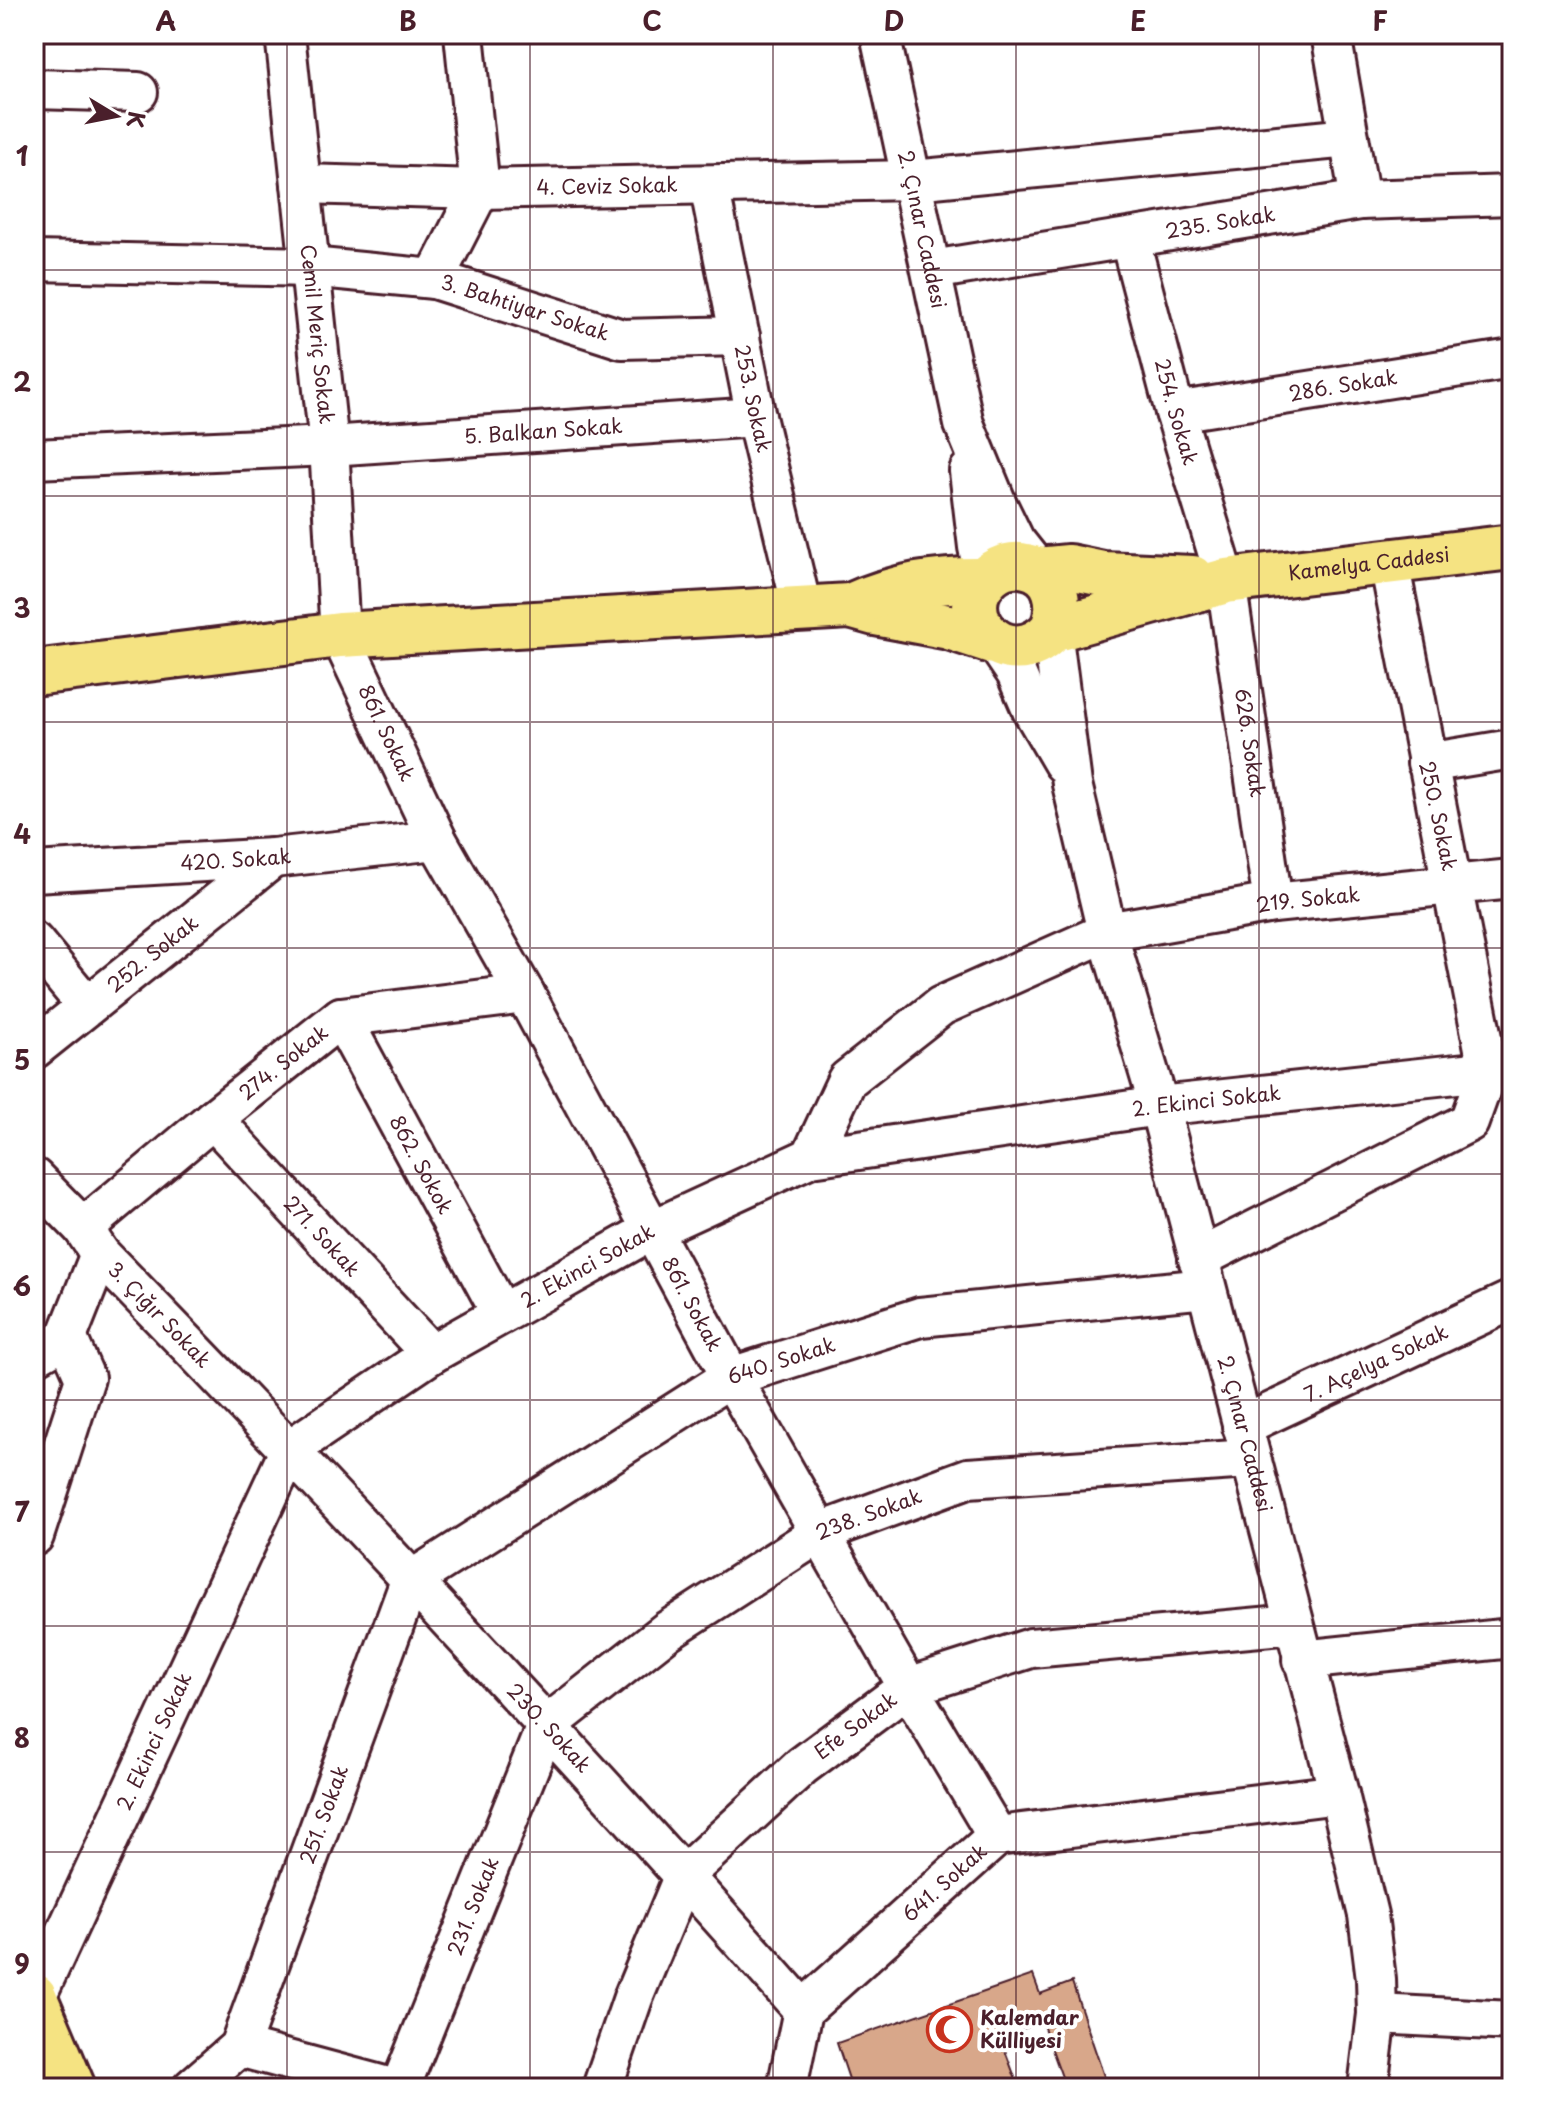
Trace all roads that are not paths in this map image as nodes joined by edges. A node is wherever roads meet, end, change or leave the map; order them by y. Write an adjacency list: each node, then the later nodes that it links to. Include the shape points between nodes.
1 (285, 34): 9 (street, Cemil Meriç Sokak)
2 (464, 34): 11 (street)
3 (880, 34): 8 (street, 2. Çınar Caddesi)
4 (1331, 34): 7 (street)
5 (34, 89): 6 (street)
6 (138, 92)
7 (1349, 138): 8 (street); 13 (street)
8 (913, 180): 10 (street, 4. Ceviz Sokak); 17 (street, 2. Çınar Caddesi)
9 (301, 184): 11 (street, 4. Ceviz Sokak); 16 (street, Cemil Meriç Sokak)
10 (709, 185): 11 (street, 4. Ceviz Sokak); 19 (street, 253. Sokak)
11 (480, 189): 18 (street)
12 (1512, 195): 13 (street, 235. Sokak)
13 (1360, 200): 14 (street, 235. Sokak)
14 (1130, 240): 17 (street, 235. Sokak); 21 (street, 254. Sokak)
15 (34, 261): 16 (street, 3. Bahtiyar Sokak)
16 (310, 267): 18 (street, 3. Bahtiyar Sokak); 24 (street, Cemil Meriç Sokak)
17 (932, 270): 23 (street, 2. Çınar Caddesi)
18 (434, 279): 19 (street, 3. Bahtiyar Sokak, via 622,339)
19 (740, 336): 22 (street, 253. Sokak)
20 (1512, 359): 21 (street, 286. Sokak)
21 (1175, 412): 30 (street, 254. Sokak)
22 (756, 417): 24 (street, 5. Balkan Sokak); 32 (street, 253. Sokak)
23 (964, 424): 28 (street, via 1015,541); 29 (street)
24 (329, 446): 25 (street, 5. Balkan Sokak); 34 (street, Cemil Meriç Sokak)
25 (34, 459)
26 (1512, 547): 27 (main road, Kamelya Caddesi)
27 (1389, 562): 30 (main road, Kamelya Caddesi); 38 (street, 250. Sokak)
28 (1038, 570): 29 (main road, via 1004,567); 30 (main road, via 1069,567); 33 (main road, via 1056,591 1058,618)
29 (985, 580): 31 (main road, via 948,579 884,591); 35 (main road, via 975,606 984,632)
30 (1226, 581): 33 (main road); 45 (street, 626. Sokak)
31 (850, 606): 32 (main road); 35 (main road)
32 (802, 608): 34 (main road)
33 (1052, 630): 35 (main road, via 1043,640 1019,649); 39 (street)
34 (340, 635): 36 (main road); 40 (street, 861. Sokak)
35 (995, 642): 39 (street)
36 (34, 673)
37 (1512, 749): 38 (street)
38 (1427, 763): 44 (street, 250. Sokak)
39 (1072, 784): 46 (street, 2. Çınar Caddesi)
40 (437, 840): 41 (street, 420. Sokak); 48 (street, 861. Sokak)
41 (273, 858): 42 (street, 420. Sokak); 49 (street, 252. Sokak)
42 (34, 872)
43 (1512, 879): 44 (street, 219. Sokak)
44 (1452, 883): 45 (street, 219. Sokak); 52 (street, 250. Sokak)
45 (1273, 903): 46 (street, 219. Sokak)
46 (1107, 932): 53 (street, 2. Çınar Caddesi); 55 (street, 219. Sokak, via 941,1006 847,1080)
47 (34, 942): 49 (street)
48 (525, 994): 50 (street, 274. Sokak); 57 (street, 861. Sokak)
49 (87, 1006): 51 (street, 252. Sokak)
50 (341, 1017): 54 (street, 274. Sokak); 61 (street, 862. Sokok)
51 (34, 1049)
52 (1500, 1068): 53 (street, 2. Ekinci Sokak); 59 (street, via 1469,1122)
53 (1159, 1106): 55 (street, 2. Ekinci Sokak); 59 (street, 2. Çınar Caddesi)
54 (213, 1119): 58 (street, 274. Sokak); 63 (street, 271. Sokak)
55 (811, 1157): 57 (street, 2. Ekinci Sokak)
56 (34, 1178): 58 (street, 3. Çığır Sokak)
57 (652, 1230): 61 (street, 2. Ekinci Sokak); 65 (street, 861. Sokak)
58 (92, 1241): 62 (street); 67 (street, 3. Çığır Sokak)
59 (1202, 1274): 65 (street, 640. Sokak, via 920,1317); 66 (street, 2. Çınar Caddesi)
60 (1512, 1300): 66 (street, 7. Açelya Sokak)
61 (501, 1313): 63 (street, 2. Ekinci Sokak)
62 (67, 1337): 64 (street); 68 (street, via 85,1378)
63 (431, 1354): 67 (street, 2. Ekinci Sokak)
64 (34, 1356)
65 (731, 1377): 69 (street, 861. Sokak); 70 (street, 640. Sokak)
66 (1246, 1442): 69 (street, 238. Sokak, via 968,1478); 71 (street, 2. Çınar Caddesi)
67 (290, 1449): 70 (street, 230. Sokak); 78 (street, 2. Ekinci Sokak)
68 (35, 1527)
69 (821, 1532): 73 (street, 861. Sokak); 74 (street, 238. Sokak, via 667,1631)
70 (410, 1581): 74 (street, 230. Sokak); 82 (street, 251. Sokak)
71 (1297, 1642): 72 (street, Efe Sokak); 73 (street, Efe Sokak, via 1031,1648); 75 (street, 2. Çınar Caddesi)
72 (1511, 1643)
73 (908, 1687): 76 (street, 861. Sokak); 77 (street, Efe Sokak, via 802,1766)
74 (546, 1726): 77 (street, 230. Sokak); 86 (street, 231. Sokak)
75 (1339, 1794): 76 (street, 641. Sokak); 80 (street, 2. Çınar Caddesi, via 1368,1915)
76 (997, 1836): 79 (street, 641. Sokak)
77 (684, 1875): 79 (street, 230. Sokak); 87 (street, Efe Sokak)
78 (35, 1997): 84 (main road)
79 (803, 2010): 88 (street)
80 (1377, 2014): 81 (street); 89 (street, 2. Çınar Caddesi)
81 (1512, 2021)
82 (222, 2072): 83 (street)
83 (287, 2073): 85 (street)
84 (73, 2088)
85 (392, 2088)
86 (400, 2088)
87 (602, 2088)
88 (787, 2088)
89 (1368, 2088)

